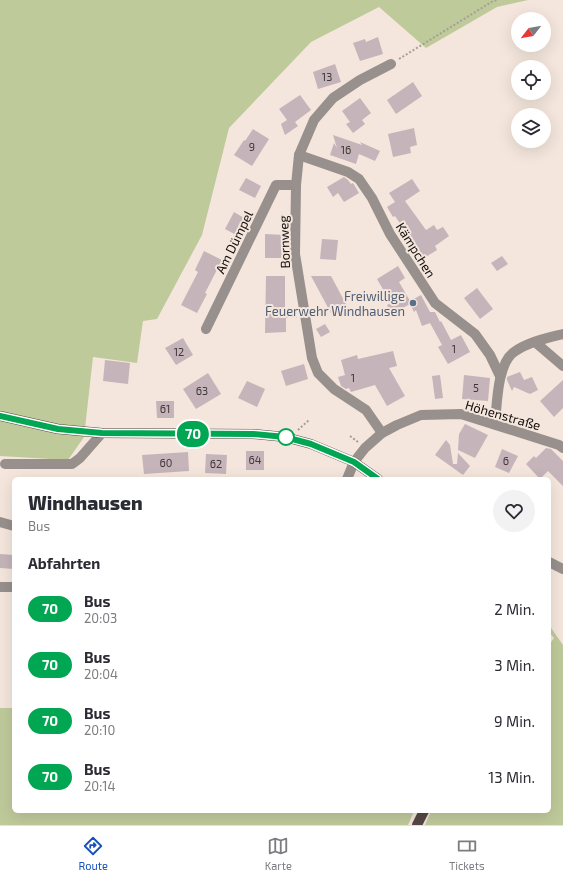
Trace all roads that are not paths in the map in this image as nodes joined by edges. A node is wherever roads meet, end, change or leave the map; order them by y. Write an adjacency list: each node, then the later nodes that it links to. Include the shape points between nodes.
1 (391, 64): 2 (street, Bornweg, via 360,80 334,98 314,120)
2 (299, 155): 3 (street, Bornweg); 8 (street, Kämpchen, via 348,172 359,179 390,234 436,303 475,334 490,355)
3 (296, 185): 4 (street, Am Dümpel, via 276,186); 12 (street, Bornweg, via 295,254 312,358 318,373 334,389 366,410)
4 (206, 329)
5 (563, 334): 6 (street)
6 (535, 342): 7 (street); 8 (street, via 512,353)
7 (563, 366)
8 (500, 376): 10 (street)
9 (0, 416): 11 (main road, via 58,429)
10 (495, 424): 12 (street, Höhenstraße, via 461,414 421,415); 13 (street, Höhenstraße)
11 (102, 433): 14 (main road, via 253,434 285,437 311,444); 15 (street, via 72,464)
12 (382, 433): 14 (street, Höhenstraße)
13 (563, 448)
14 (354, 462): 16 (street, Höhenstraße); 17 (main road)
15 (5, 464)
16 (348, 477)
17 (375, 477)
18 (0, 522): 19 (street)
19 (12, 525)
20 (551, 563): 21 (street)
21 (563, 568)
22 (0, 587): 23 (street)
23 (12, 587)
24 (423, 813): 25 (main road)
25 (417, 825)

